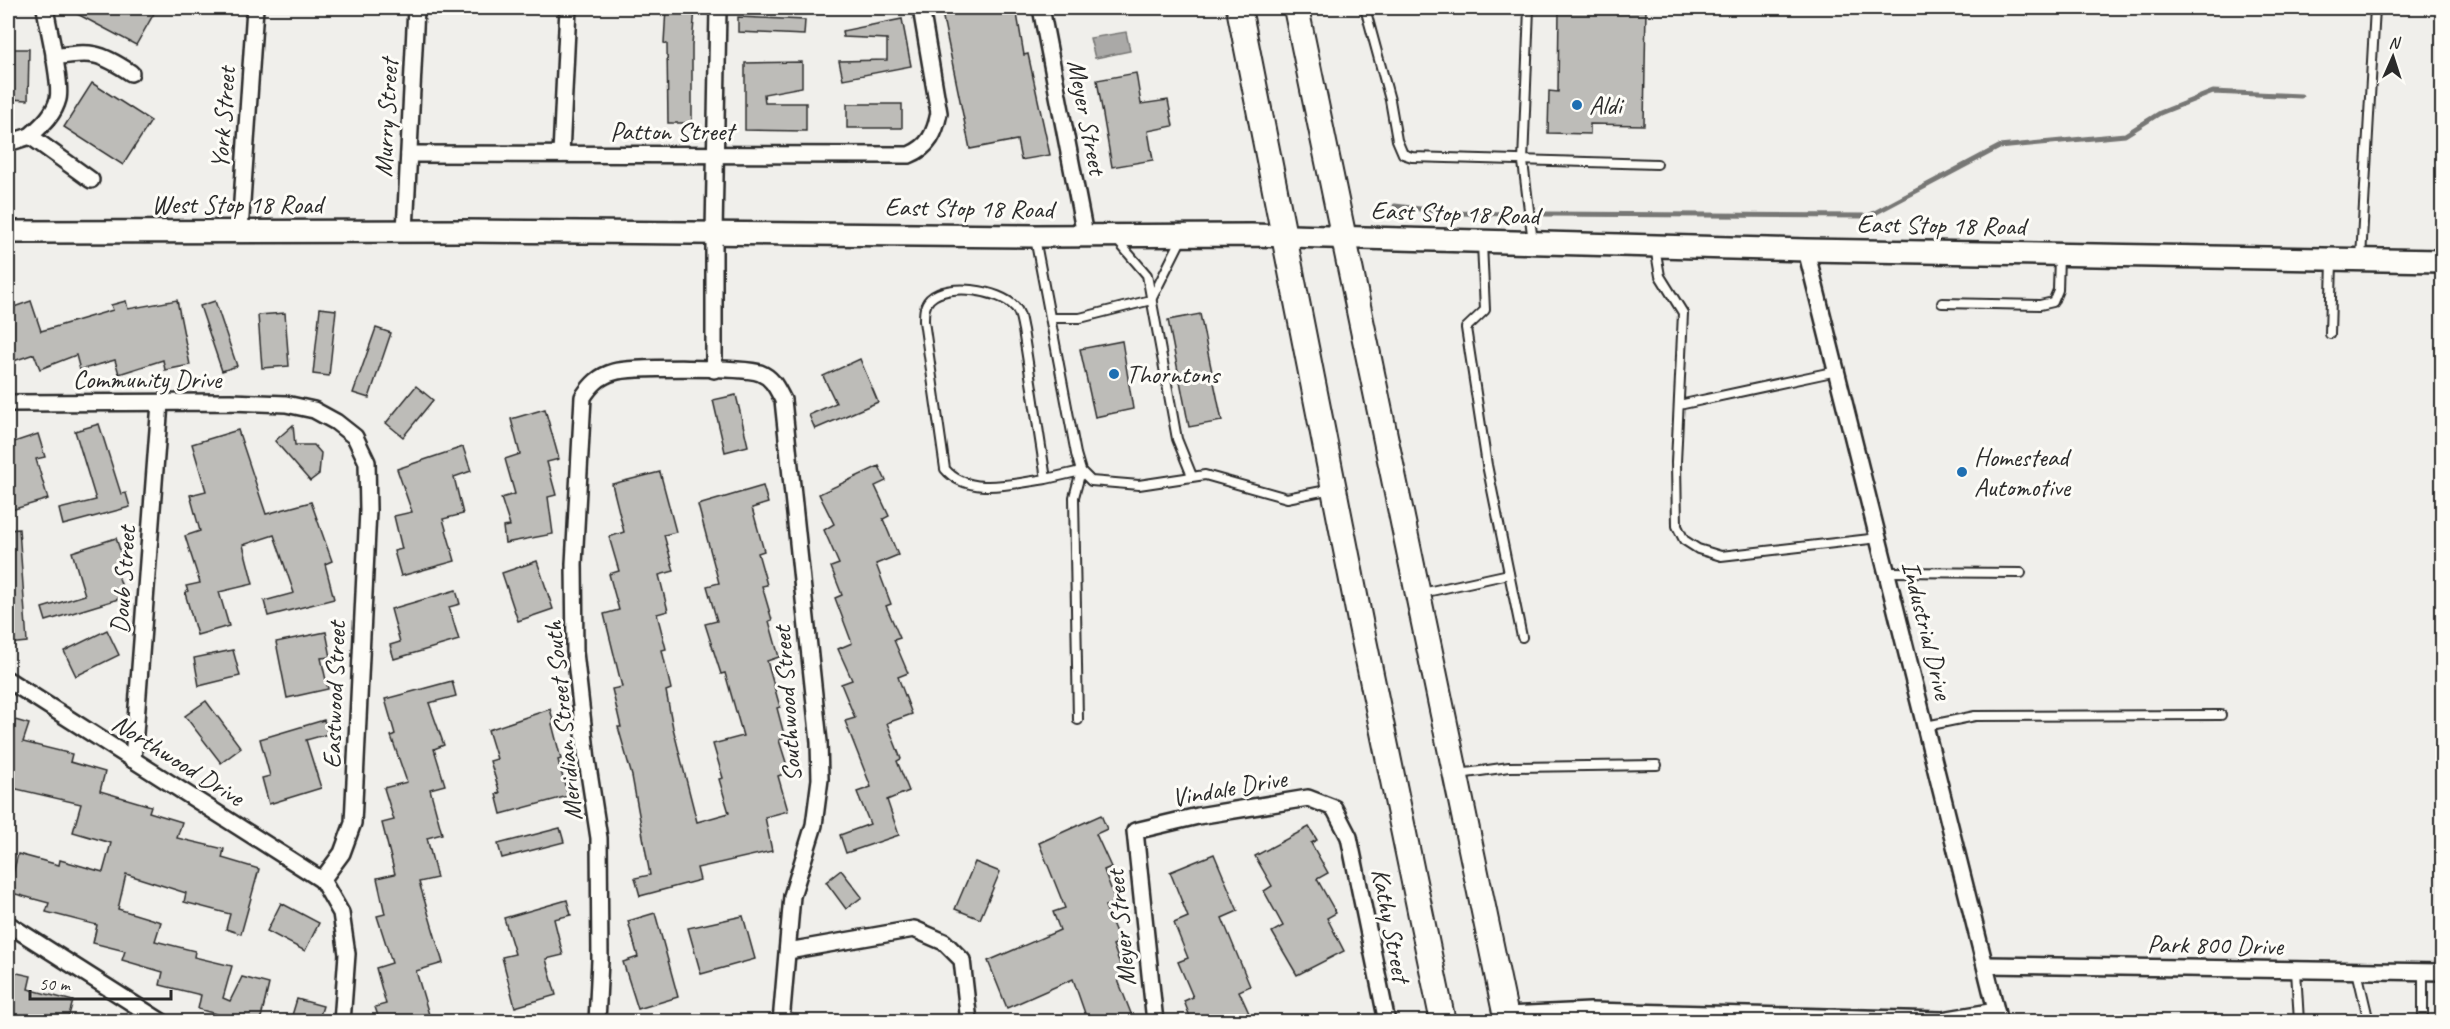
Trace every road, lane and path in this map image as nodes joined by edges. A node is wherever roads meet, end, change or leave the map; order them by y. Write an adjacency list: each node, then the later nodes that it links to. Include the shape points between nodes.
1 (45, 8): 13 (street)
2 (255, 8): 23 (street, York Street)
3 (416, 8): 17 (street, Murry Street)
4 (568, 8): 18 (street)
5 (718, 8): 19 (street)
6 (921, 8): 19 (street, Patton Street, via 938,101 936,128 920,151 909,155)
7 (1041, 8): 28 (street, Meyer Street)
8 (1239, 8): 32 (main road)
9 (1296, 8): 33 (main road)
10 (1365, 8): 20 (lane, via 1403,154)
11 (1529, 8): 20 (lane)
12 (2375, 8): 40 (lane)
13 (54, 57): 14 (street, via 84,52 108,58); 15 (street, via 58,99 48,120)
14 (131, 73)
15 (30, 136): 16 (street); 22 (street)
16 (8, 143)
17 (409, 154): 18 (street, Patton Street); 24 (street, Murry Street)
18 (561, 154): 19 (street, Patton Street)
19 (715, 155): 27 (street)
20 (1523, 162): 21 (lane); 35 (lane)
21 (1657, 164)
22 (91, 180)
23 (240, 231): 24 (street, West Stop 18 Road); 26 (street, West Stop 18 Road)
24 (405, 231): 25 (street, West Stop 18 Road)
25 (466, 231): 27 (street, East Stop 18 Road)
26 (8, 232)
27 (714, 233): 30 (street, East Stop 18 Road); 46 (street)
28 (1085, 235): 30 (street, East Stop 18 Road); 31 (street, East Stop 18 Road)
29 (1183, 235): 31 (street, East Stop 18 Road); 32 (street, East Stop 18 Road); 42 (lane)
30 (1035, 236): 44 (lane)
31 (1113, 236): 42 (lane, via 1147,275)
32 (1283, 236): 33 (street, East Stop 18 Road); 55 (main road)
33 (1343, 238): 34 (street, East Stop 18 Road); 60 (main road)
34 (1482, 241): 35 (street, East Stop 18 Road); 59 (lane, via 1485,310 1466,328)
35 (1533, 243): 36 (street, East Stop 18 Road)
36 (1655, 246): 37 (street, East Stop 18 Road); 51 (lane, via 1660,276 1683,313)
37 (1806, 250): 38 (street, East Stop 18 Road); 47 (street, Industrial Drive)
38 (2059, 254): 39 (street, East Stop 18 Road); 43 (lane, via 2058,290 2053,302)
39 (2332, 259): 40 (street, East Stop 18 Road); 45 (lane)
40 (2361, 260): 41 (street, East Stop 18 Road)
41 (2442, 261)
42 (1151, 300): 44 (lane, via 1080,318); 53 (lane, via 1177,439)
43 (1942, 303)
44 (1050, 318): 52 (lane)
45 (2330, 334)
46 (714, 370): 73 (street, Southwood Street, via 761,373 774,382 783,400 820,778 813,825 792,896); 83 (street, Meridian Street South, via 613,372 593,382 583,397 574,641 599,838)
47 (1837, 371): 51 (lane); 56 (street, Industrial Drive)
48 (8, 403): 49 (street, Community Drive)
49 (160, 404): 50 (street, Community Drive); 66 (street, Doub Street)
50 (286, 404): 71 (street, Eastwood Street, via 314,410 336,422 355,436 367,462 353,822 342,853)
51 (1679, 405): 56 (lane, via 1677,526 1690,544 1721,556)
52 (1081, 471): 53 (lane, via 1091,481 1139,485); 54 (lane); 64 (lane, via 1074,497)
53 (1192, 476): 55 (lane, via 1205,475 1287,498)
54 (1046, 479): 54 (lane, via 1017,309 985,292 951,290 931,298 925,307 924,321 945,469 952,478 988,486)
55 (1334, 488): 88 (main road)
56 (1879, 538): 57 (street, Industrial Drive)
57 (1887, 572): 58 (lane); 65 (street, Industrial Drive)
58 (2021, 573)
59 (1509, 574): 60 (lane); 61 (lane)
60 (1417, 594): 68 (main road)
61 (1522, 637)
62 (8, 680): 66 (street, Northwood Drive)
63 (2221, 715): 65 (lane, via 1975,716)
64 (1078, 720)
65 (1926, 726): 74 (street, Industrial Drive)
66 (133, 760): 71 (street, Northwood Drive)
67 (1657, 765): 68 (lane, via 1509,767)
68 (1455, 775): 80 (main road)
69 (1135, 831): 70 (street, Vindale Drive, via 1308,798 1334,808); 86 (street, Meyer Street)
70 (1349, 837): 87 (street, Kathy Street)
71 (322, 880): 82 (street, via 341,913 347,954)
72 (8, 924): 81 (street)
73 (788, 951): 84 (street, Southwood Street); 85 (street, via 914,929 944,942 962,960)
74 (1986, 965): 75 (street, Park 800 Drive); 79 (street, Industrial Drive)
75 (2296, 970): 76 (street, Park 800 Drive); 89 (lane)
76 (2357, 971): 77 (street, Park 800 Drive); 90 (lane)
77 (2423, 972): 78 (street, Park 800 Drive); 91 (lane)
78 (2442, 972)
79 (1997, 1016): 80 (street, via 1942,1020 1590,1011)
80 (1506, 1018)
81 (162, 1022)
82 (342, 1022)
83 (597, 1022)
84 (781, 1022)
85 (969, 1022)
86 (1155, 1022)
87 (1387, 1022)
88 (1443, 1022)
89 (2299, 1022)
90 (2369, 1022)
91 (2423, 1022)

